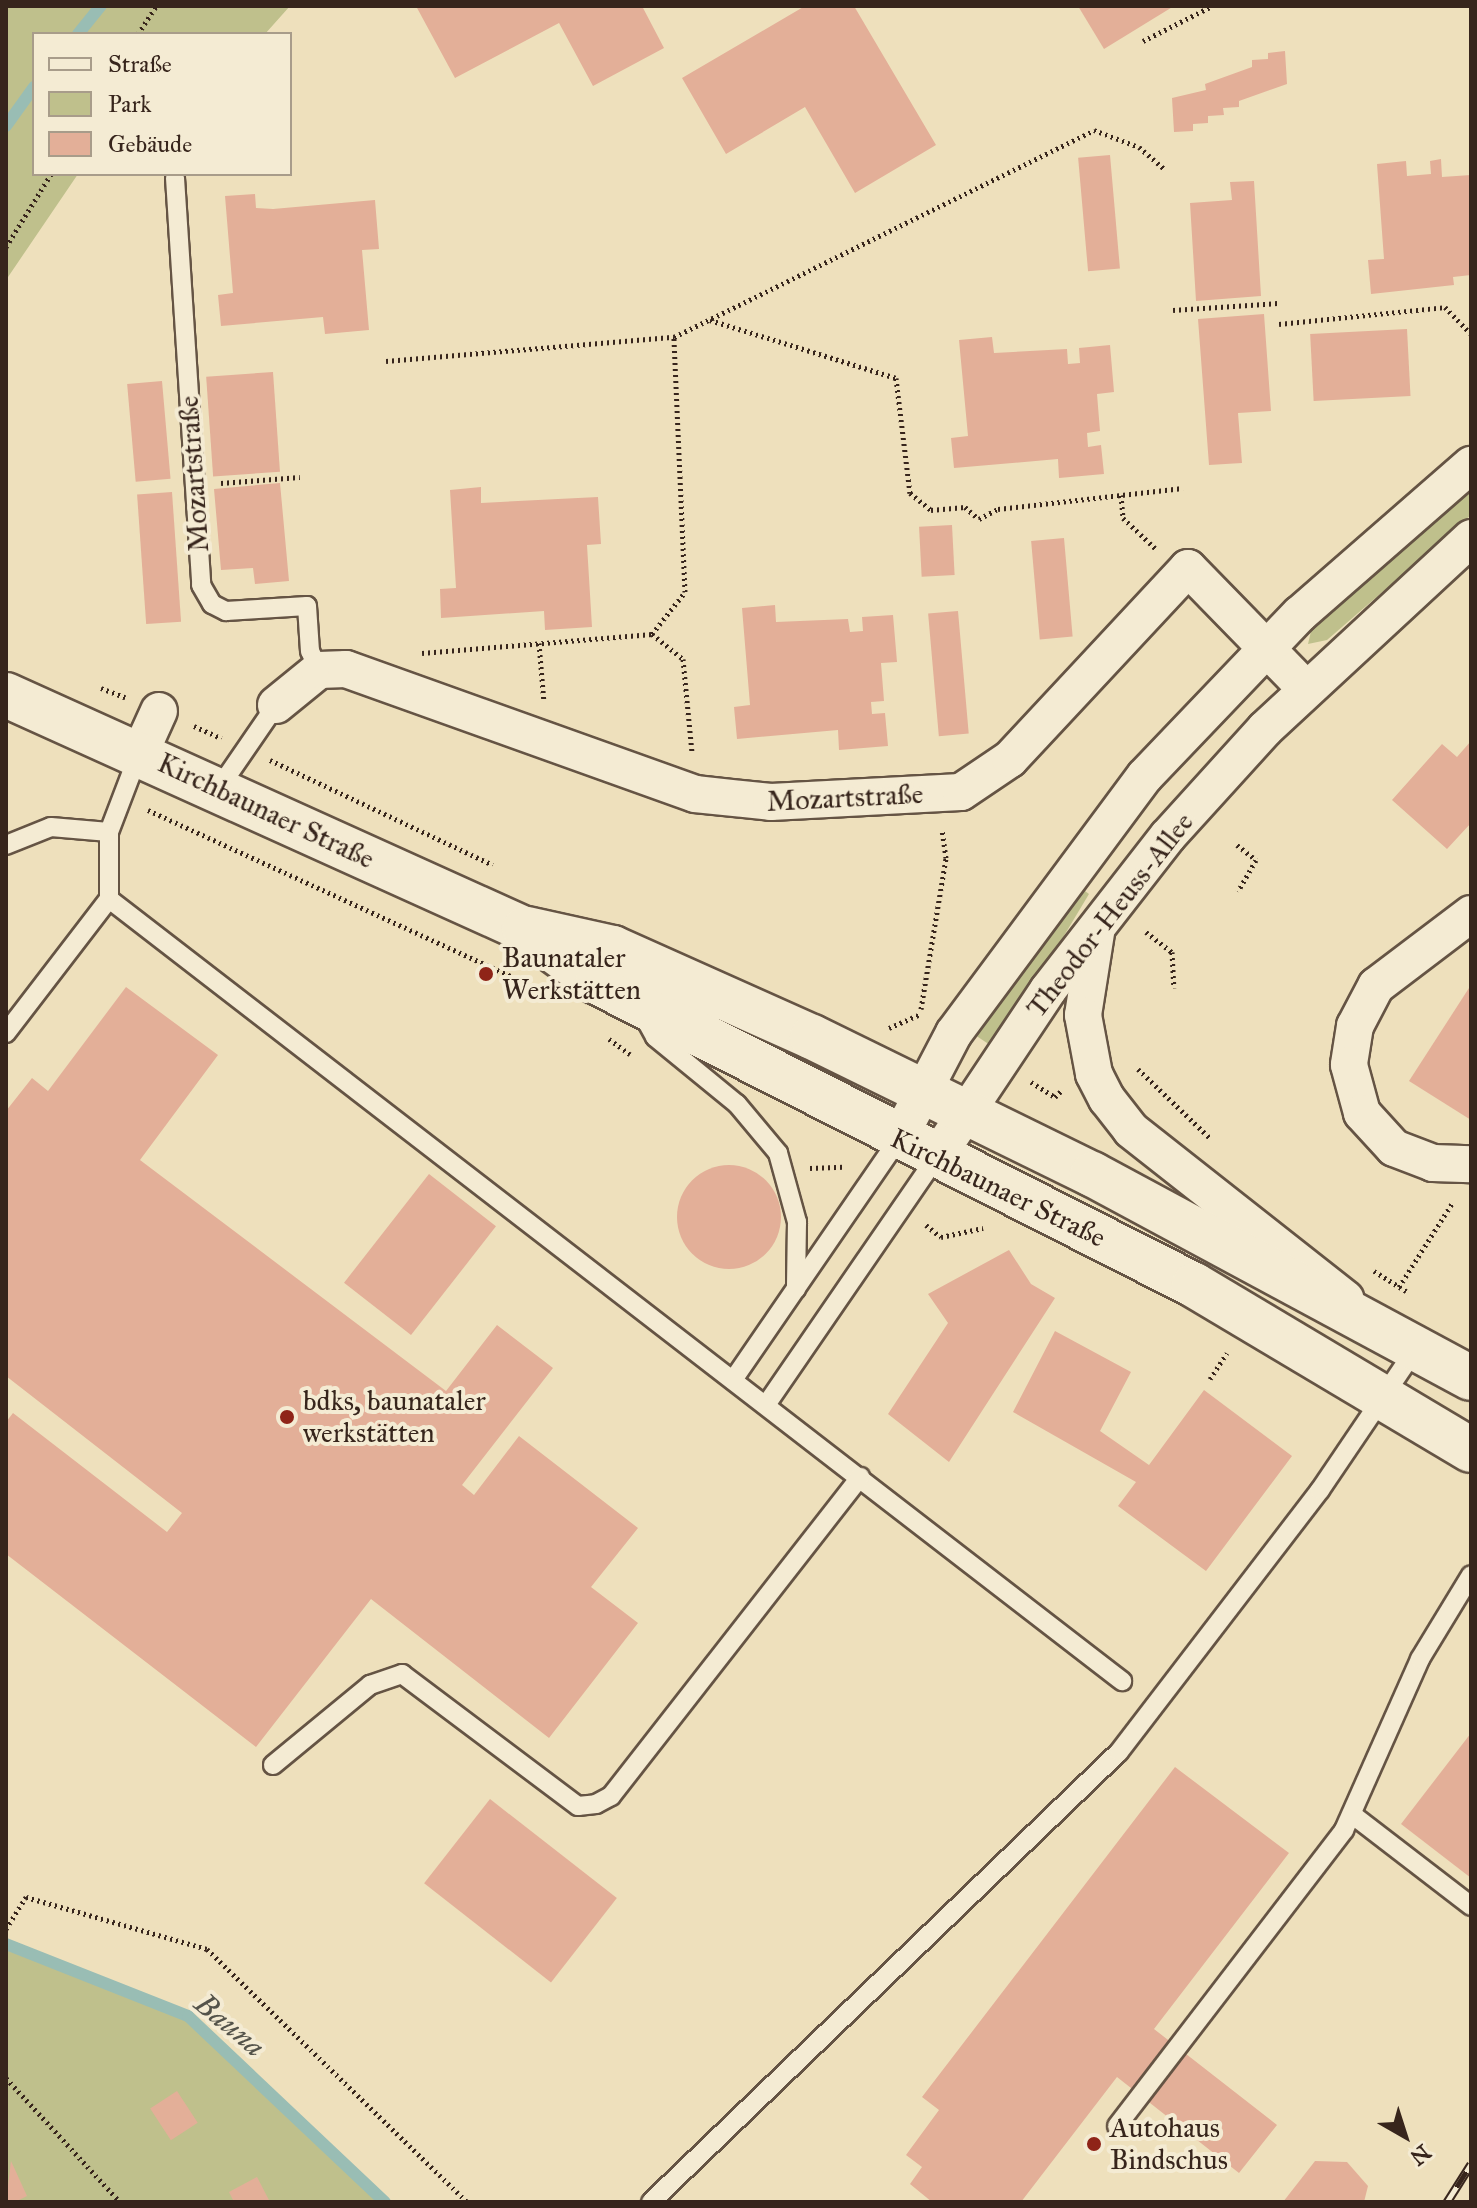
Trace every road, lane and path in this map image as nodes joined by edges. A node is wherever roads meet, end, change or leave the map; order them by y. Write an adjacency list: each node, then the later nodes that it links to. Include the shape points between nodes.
1 (156, 6): 3 (path)
2 (1212, 6): 4 (path)
3 (139, 32)
4 (1143, 41)
5 (1165, 170): 11 (path, via 1139,147 1094,130)
6 (50, 176): 8 (path)
7 (175, 178): 18 (lane, Mozartstraße)
8 (6, 247)
9 (1278, 303): 10 (path)
10 (1173, 310)
11 (709, 319): 14 (path); 20 (path, via 896,378 910,493 931,510 965,507 979,519 998,509)
12 (1279, 324): 13 (path, via 1445,307)
13 (1471, 334)
14 (674, 337): 15 (path); 23 (path, via 685,592)
15 (386, 361)
16 (1471, 465): 25 (street, Theodor-Heuss-Allee)
17 (300, 477): 18 (path)
18 (195, 485): 27 (lane, Mozartstraße, via 201,585 212,604 226,611 307,606 310,651)
19 (1183, 488): 20 (path)
20 (1121, 495): 22 (path, via 1123,518)
21 (1471, 538): 28 (street, Theodor-Heuss-Allee)
22 (1182, 574): 25 (street, via 1188,568); 36 (street, Mozartstraße, via 1010,759 961,792)
23 (652, 634): 24 (path); 35 (path, via 683,659)
24 (539, 643): 26 (path); 32 (path, via 545,714)
25 (1266, 648): 28 (street); 52 (street, Theodor-Heuss-Allee, via 1103,826)
26 (407, 654)
27 (319, 670): 30 (street); 32 (street, Mozartstraße, via 346,669)
28 (1306, 689): 45 (street, Theodor-Heuss-Allee, via 1214,783)
29 (6, 695): 33 (street, Kirchbaunaer Straße)
30 (276, 705): 34 (lane)
31 (159, 711): 33 (street)
32 (535, 739): 35 (street, Mozartstraße)
33 (140, 753): 34 (street, Kirchbaunaer Straße); 37 (lane)
34 (219, 788): 46 (street, Kirchbaunaer Straße)
35 (695, 794): 36 (street, Mozartstraße, via 771,802)
36 (936, 794): 50 (path, via 946,858 933,968)
37 (119, 797): 38 (lane); 42 (path)
38 (109, 832): 39 (lane, via 51,827); 43 (lane)
39 (6, 845)
40 (1237, 845): 41 (path, via 1256,860)
41 (1238, 891)
42 (322, 894)
43 (109, 899): 51 (lane); 66 (lane)
44 (1471, 914): 57 (street, via 1376,986 1355,1026 1349,1065 1362,1113 1394,1148 1433,1163)
45 (1099, 920): 55 (street, Theodor-Heuss-Allee); 61 (street, Kirchbaunaer Straße, via 1083,1015 1086,1048 1107,1099 1131,1130 1334,1285)
46 (524, 929): 49 (street, Kirchbaunaer Straße, via 560,959); 53 (street, Kirchbaunaer Straße, via 613,948)
47 (1146, 932): 48 (path, via 1172,952)
48 (1174, 988)
49 (636, 1002): 56 (street, Kirchbaunaer Straße); 60 (lane, via 655,1037 737,1104 778,1153 797,1222)
50 (920, 1014)
51 (6, 1033)
52 (954, 1033): 53 (street, Theodor-Heuss-Allee, via 905,1060); 54 (street, Theodor-Heuss-Allee)
53 (871, 1066): 54 (street, Kirchbaunaer Straße)
54 (924, 1091): 55 (street, Kirchbaunaer Straße); 56 (street, Theodor-Heuss-Allee)
55 (966, 1112): 56 (street, Theodor-Heuss-Allee); 61 (street, Kirchbaunaer Straße)
56 (917, 1149): 60 (lane); 67 (street, Kirchbaunaer Straße, via 1194,1285); 68 (lane)
57 (1471, 1164)
58 (1455, 1199): 59 (path)
59 (1399, 1287)
60 (796, 1289): 66 (lane)
61 (1361, 1314): 62 (street, Kirchbaunaer Straße)
62 (1417, 1347): 64 (street, Kirchbaunaer Straße); 67 (lane)
63 (1230, 1349): 65 (path)
64 (1471, 1378)
65 (1210, 1379)
66 (733, 1380): 68 (lane)
67 (1385, 1394): 69 (street, Kirchbaunaer Straße); 81 (lane, via 1119,1752)
68 (766, 1405): 70 (lane)
69 (1471, 1450)
70 (860, 1477): 72 (lane); 73 (lane, via 611,1796 596,1804 578,1806 402,1674 370,1685)
71 (1471, 1575): 74 (lane, via 1420,1659)
72 (1122, 1681)
73 (273, 1765)
74 (1353, 1815): 75 (lane); 78 (lane, via 1284,1916)
75 (1471, 1906)
76 (6, 1929): 80 (path, via 26,1897 207,1949)
77 (7, 2081): 79 (path)
78 (1117, 2126)
79 (120, 2202)
80 (467, 2202)
81 (651, 2202)

